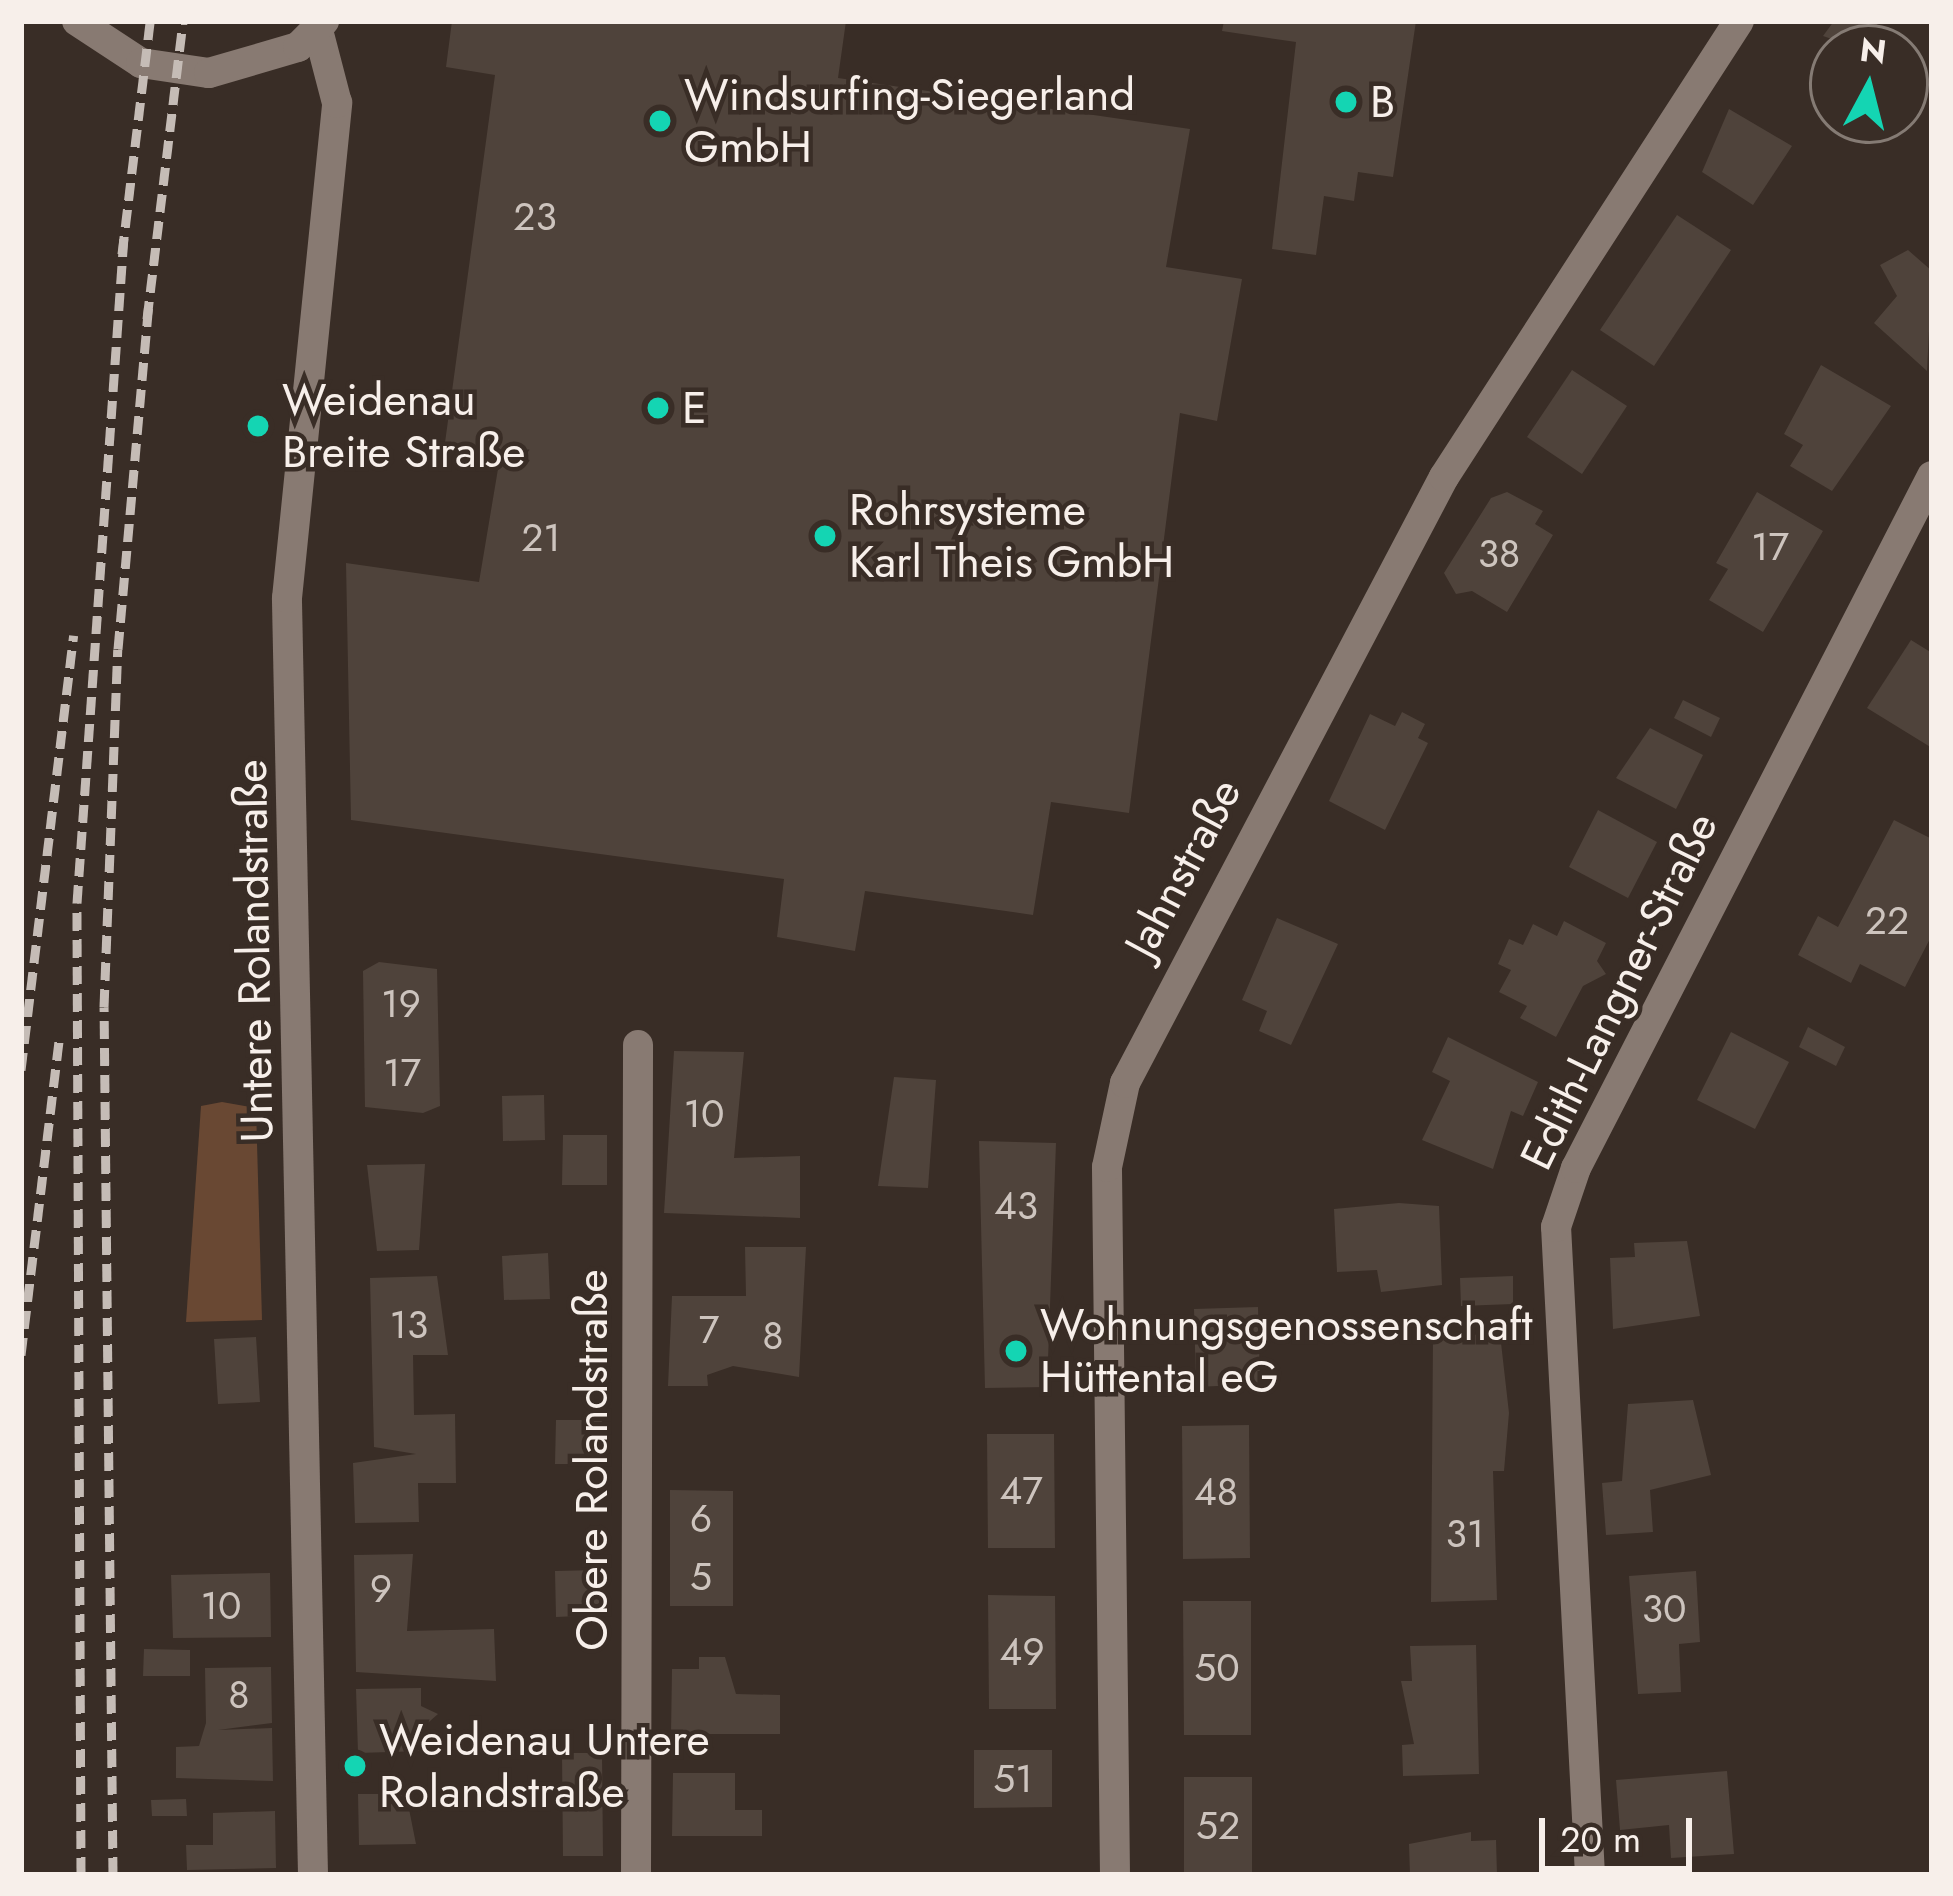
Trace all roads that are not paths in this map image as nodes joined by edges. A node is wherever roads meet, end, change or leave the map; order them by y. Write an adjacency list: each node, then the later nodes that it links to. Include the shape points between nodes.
1 (1739, 21): 8 (street, Jahnstraße, via 1444,477 1125,1083 1107,1167)
2 (78, 22): 3 (street, via 141,63 209,74)
3 (313, 33): 6 (street, Untere Rolandstraße, via 336,122 287,598)
4 (1932, 476): 9 (street, Edith-Langner-Straße, via 1576,1168 1556,1227)
5 (638, 1045): 7 (street, Obere Rolandstraße)
6 (313, 1875)
7 (636, 1875)
8 (1115, 1875)
9 (1590, 1875)

